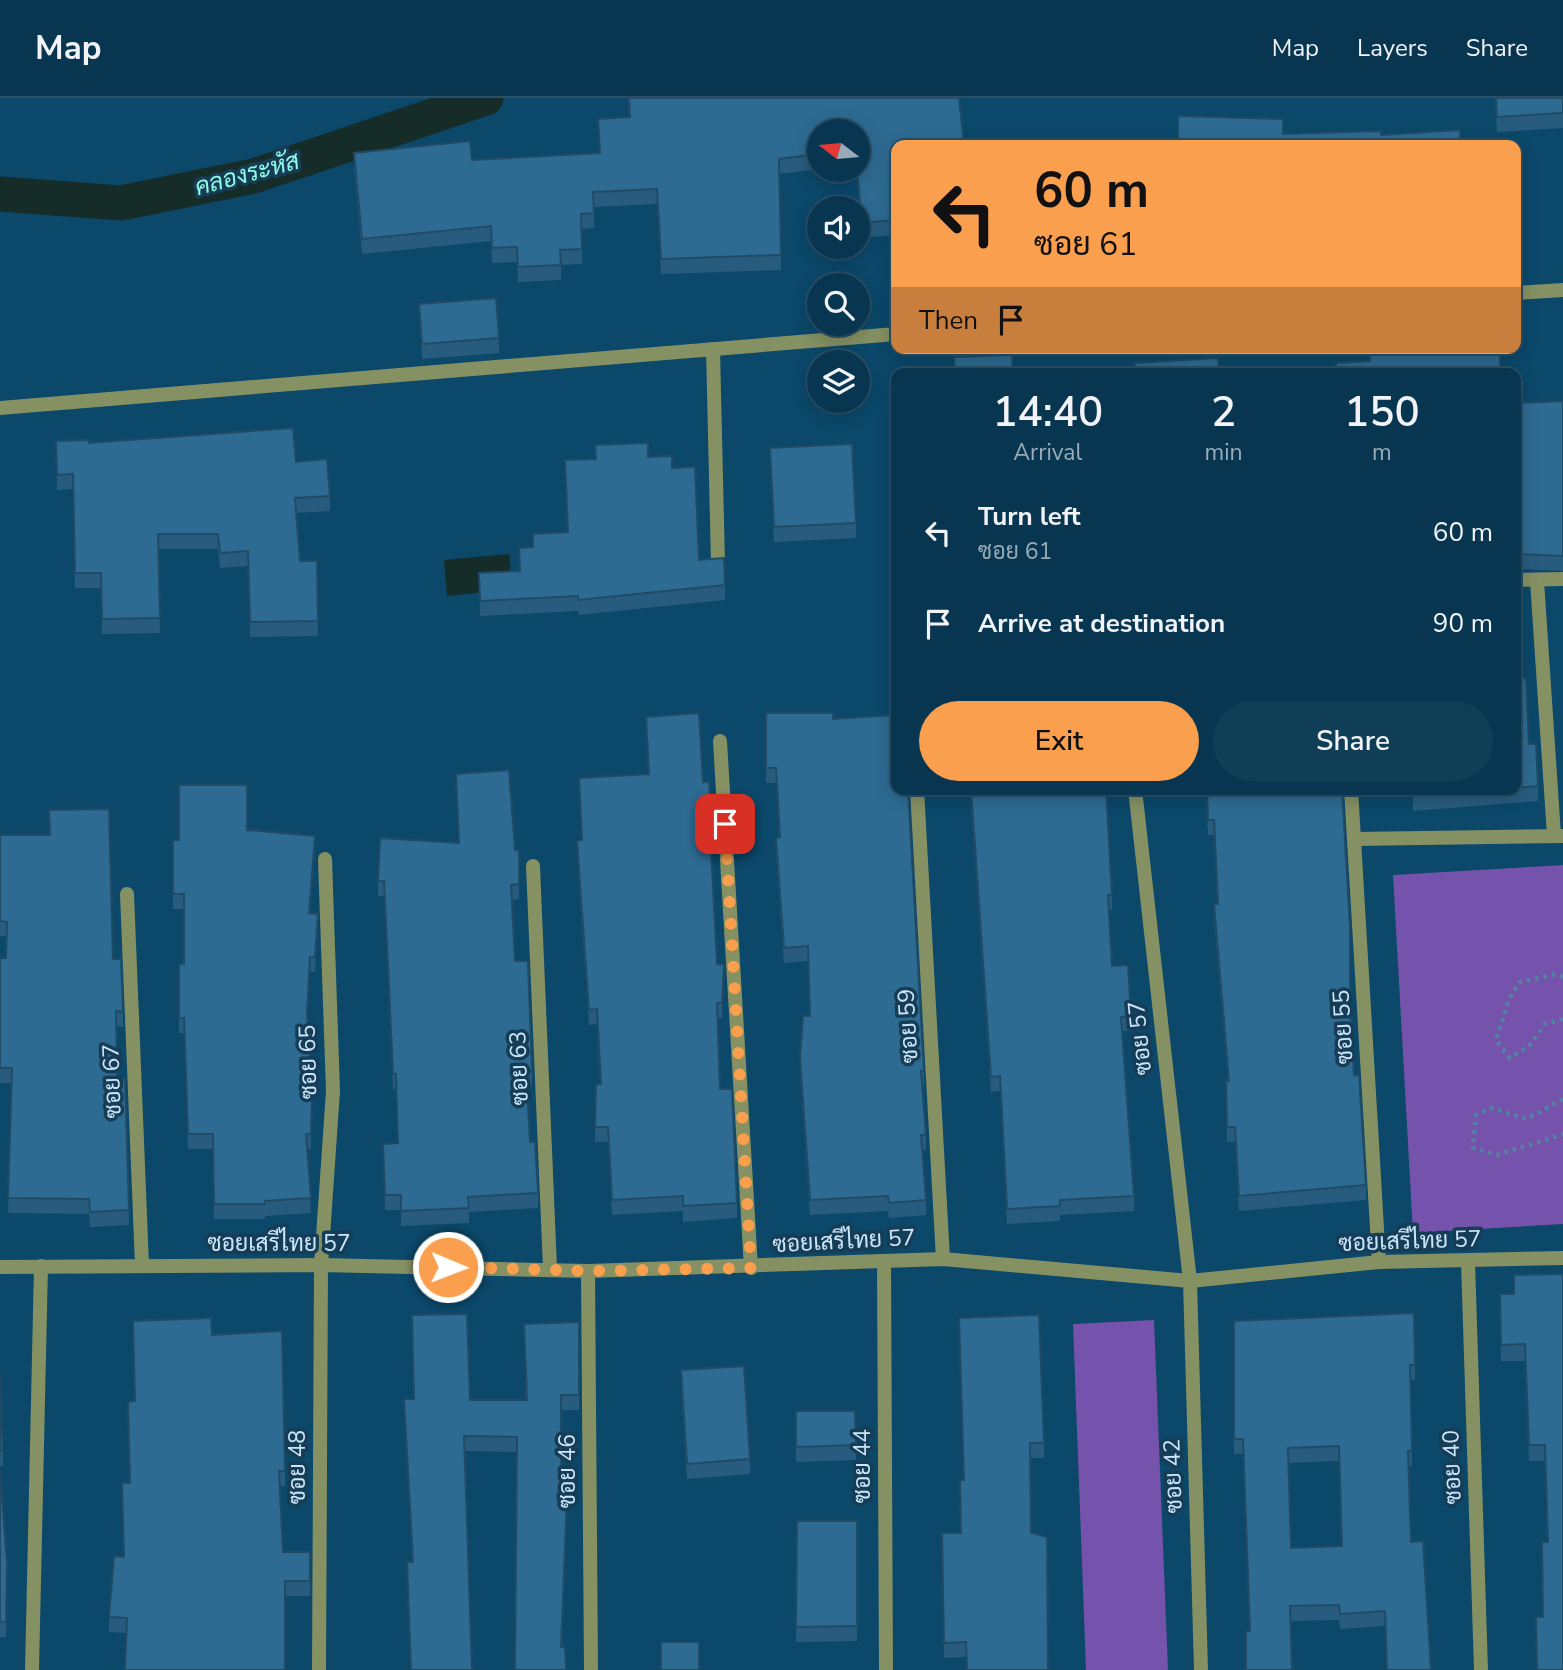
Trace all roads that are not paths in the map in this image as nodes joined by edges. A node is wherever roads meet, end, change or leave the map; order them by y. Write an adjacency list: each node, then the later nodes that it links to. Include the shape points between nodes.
1 (1563, 290): 2 (street)
2 (1521, 293)
3 (891, 334): 4 (street)
4 (713, 349): 5 (street); 6 (street)
5 (0, 408)
6 (718, 564)
7 (1563, 579): 9 (street)
8 (1521, 580): 9 (street)
9 (1538, 580): 14 (street)
10 (720, 741): 29 (street)
11 (918, 795): 20 (street, ซอย 59)
12 (1136, 795): 31 (street, ซอย 57)
13 (1352, 795): 15 (street, ซอย 55)
14 (1559, 835): 15 (street)
15 (1354, 839): 22 (street, ซอย 55)
16 (325, 859): 25 (street, ซอย 65, via 333,1091)
17 (533, 866): 28 (street, ซอย 63)
18 (127, 894): 24 (street, ซอย 67)
19 (1563, 1258): 23 (street, ซอยเสรีไทย 57)
20 (943, 1259): 21 (street, ซอยเสรีไทย 57); 31 (street, ซอยเสรีไทย 57)
21 (884, 1261): 29 (street, ซอยเสรีไทย 57); 35 (street, ซอย 44)
22 (1379, 1262): 23 (street, ซอยเสรีไทย 57); 31 (street, ซอยเสรีไทย 57)
23 (1468, 1262): 37 (street, ซอย 40)
24 (142, 1265): 25 (street, ซอยเสรีไทย 57); 26 (street, ซอยเสรีไทย 57)
25 (321, 1265): 28 (street, ซอยเสรีไทย 57); 33 (street, ซอย 48)
26 (41, 1266): 27 (street, ซอยเสรีไทย 57); 32 (street)
27 (0, 1267)
28 (550, 1268): 30 (street, ซอยเสรีไทย 57)
29 (751, 1268): 30 (street, ซอยเสรีไทย 57)
30 (588, 1271): 34 (street, ซอย 46)
31 (1191, 1281): 36 (street, ซอย 42)
32 (32, 1670)
33 (318, 1670)
34 (591, 1670)
35 (887, 1670)
36 (1201, 1670)
37 (1481, 1670)

